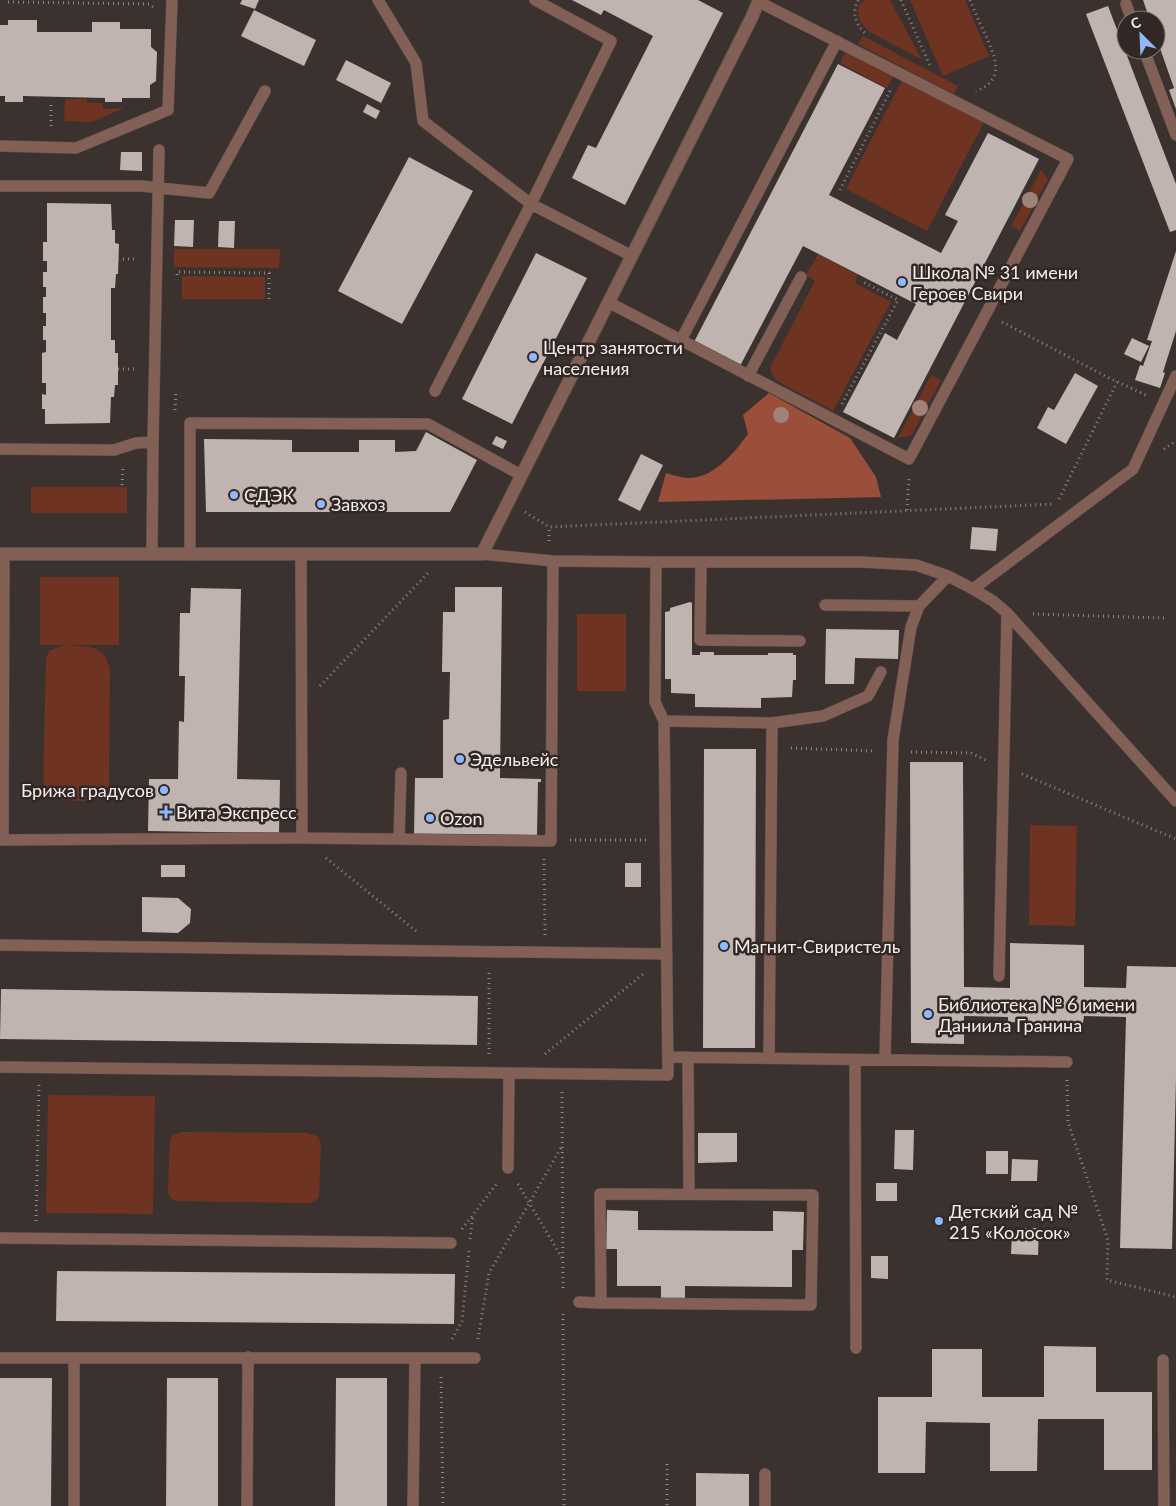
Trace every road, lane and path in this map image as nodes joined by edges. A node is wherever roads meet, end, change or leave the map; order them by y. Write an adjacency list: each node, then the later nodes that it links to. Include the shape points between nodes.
1 (172, 0): 25 (lane, via 168,110 76,148)
2 (378, 0): 30 (lane, via 416,63 423,121)
3 (535, 0): 9 (lane)
4 (858, 0): 13 (path, via 855,15 858,26)
5 (901, 0): 16 (path, via 932,70)
6 (970, 0): 18 (path, via 994,54 996,67 994,78 989,83 974,91)
7 (759, 1): 14 (lane); 31 (street)
8 (8, 2): 11 (path, via 149,4)
9 (548, 3): 30 (lane, via 611,41)
10 (1126, 4): 12 (lane)
11 (155, 8)
12 (1128, 10)
13 (867, 35)
14 (837, 41): 17 (lane); 40 (lane)
15 (1148, 60): 24 (lane)
16 (924, 66)
17 (899, 72): 29 (path); 39 (lane, via 1068,159)
18 (969, 90)
19 (264, 91): 28 (lane, via 210,193)
20 (51, 101): 22 (path)
21 (42, 126): 22 (path)
22 (51, 126): 23 (path)
23 (59, 126)
24 (1176, 136)
25 (0, 146)
26 (159, 150): 28 (lane)
27 (0, 186): 28 (lane)
28 (158, 188): 51 (lane)
29 (840, 190)
30 (531, 204): 31 (lane); 47 (lane)
31 (632, 256): 38 (street)
32 (118, 259): 33 (path)
33 (139, 259)
34 (801, 277): 43 (lane)
35 (177, 281): 37 (path, via 177,272 269,272)
36 (861, 281): 50 (path, via 898,300)
37 (269, 299)
38 (608, 302): 40 (lane); 55 (street)
39 (986, 314): 45 (path); 53 (lane)
40 (681, 340): 43 (lane)
41 (118, 369): 42 (path)
42 (137, 369)
43 (748, 376): 50 (lane)
44 (1176, 376): 48 (lane)
45 (1117, 382): 48 (path); 58 (path)
46 (176, 388): 49 (path)
47 (435, 391)
48 (1164, 403): 57 (lane, via 1133,468)
49 (175, 416)
50 (833, 420): 53 (lane)
51 (153, 442): 52 (lane, via 114,450); 62 (lane)
52 (0, 449)
53 (908, 459): 60 (path)
54 (123, 463): 56 (path)
55 (521, 475): 63 (lane, via 428,424 190,423); 64 (street)
56 (122, 485)
57 (1094, 499): 58 (path); 71 (lane)
58 (1057, 504): 60 (path)
59 (522, 510): 60 (path, via 549,527)
60 (907, 510)
61 (2, 554): 62 (street); 89 (lane)
62 (152, 554): 63 (street)
63 (190, 554): 65 (street)
64 (482, 554): 65 (street); 66 (lane)
65 (301, 555): 78 (lane)
66 (553, 561): 67 (lane); 90 (lane)
67 (656, 562): 68 (lane); 79 (lane, via 654,702)
68 (701, 562): 70 (lane, via 916,565); 76 (lane, via 700,640)
69 (429, 573): 78 (path)
70 (948, 576): 71 (lane); 73 (lane)
71 (973, 589): 74 (lane)
72 (825, 605): 73 (lane)
73 (919, 606): 82 (lane, via 911,627)
74 (1007, 613): 75 (path); 83 (lane); 85 (lane)
75 (1164, 618)
76 (800, 641)
77 (881, 672): 80 (lane, via 868,696 823,716)
78 (302, 704): 86 (lane)
79 (664, 720): 80 (lane); 91 (lane)
80 (772, 723): 81 (lane)
81 (772, 747): 82 (path); 100 (lane)
82 (892, 752): 83 (path, via 971,753); 101 (lane)
83 (1004, 767): 88 (path); 97 (lane)
84 (401, 773): 87 (lane)
85 (1176, 801)
86 (302, 838): 87 (lane); 89 (lane); 93 (path)
87 (399, 839): 90 (lane)
88 (1176, 839)
89 (1, 840)
90 (548, 840): 91 (path); 95 (path)
91 (664, 840): 96 (lane)
92 (0, 946): 93 (lane)
93 (440, 951): 94 (lane)
94 (489, 951): 95 (lane); 106 (path)
95 (545, 952): 96 (lane)
96 (667, 954): 98 (lane); 108 (path)
97 (999, 976)
98 (668, 1057): 99 (lane); 108 (lane, via 668,1075)
99 (688, 1057): 100 (lane); 111 (lane)
100 (769, 1058): 102 (lane)
101 (885, 1059): 102 (lane); 103 (lane)
102 (855, 1060): 121 (lane)
103 (1067, 1062): 118 (path, via 1068,1122 1108,1240 1107,1280)
104 (0, 1067): 105 (lane)
105 (39, 1067): 106 (lane); 115 (path)
106 (488, 1073): 107 (lane)
107 (509, 1073): 108 (lane); 110 (lane)
108 (522, 1073)
109 (562, 1145): 112 (path)
110 (508, 1168): 112 (path); 113 (path)
111 (689, 1194): 120 (lane, via 600,1194); 120 (lane, via 813,1195 812,1305)
112 (529, 1203): 117 (path); 127 (path, via 489,1273)
113 (472, 1215): 116 (path); 126 (path, via 462,1321)
114 (0, 1238): 115 (lane)
115 (35, 1238): 116 (lane)
116 (452, 1243)
117 (563, 1260)
118 (1176, 1297)
119 (579, 1302): 120 (lane)
120 (601, 1303)
121 (856, 1348)
122 (248, 1357): 124 (lane); 125 (lane); 132 (lane)
123 (0, 1358): 124 (lane)
124 (74, 1358): 131 (lane)
125 (415, 1358): 126 (lane); 133 (lane)
126 (441, 1358): 127 (lane); 134 (path)
127 (476, 1358)
128 (1163, 1360): 137 (lane)
129 (667, 1464): 135 (path)
130 (765, 1474): 136 (lane)
131 (74, 1506)
132 (247, 1506)
133 (413, 1506)
134 (443, 1506)
135 (667, 1506)
136 (764, 1506)
137 (1164, 1506)

